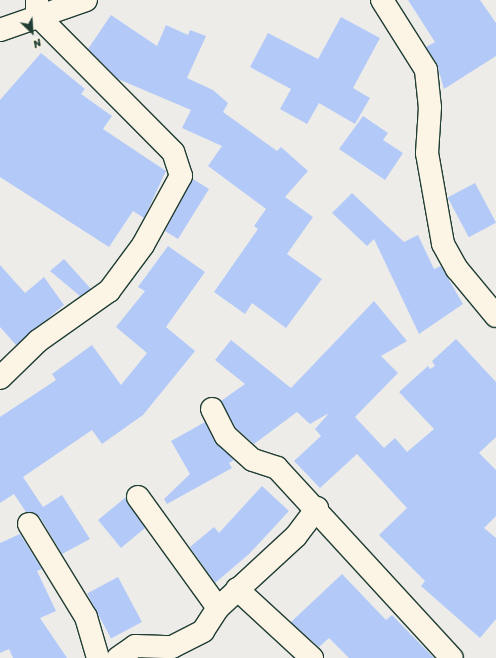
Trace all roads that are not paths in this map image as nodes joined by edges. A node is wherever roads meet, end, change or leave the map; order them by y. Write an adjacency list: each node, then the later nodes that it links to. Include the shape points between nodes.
1 (86, 0): 3 (street)
2 (382, 0): 5 (street, via 426,70 430,107 427,153 443,244 457,268)
3 (37, 7): 4 (street); 6 (street, via 173,152 181,176 143,245 109,291 38,341)
4 (0, 30)
5 (496, 316)
6 (0, 378)
7 (212, 409): 9 (street, via 226,436 253,460 277,468)
8 (138, 497): 12 (street)
9 (317, 508): 11 (street, via 296,536); 16 (street)
10 (29, 524): 13 (street, via 86,617)
11 (237, 589): 12 (street); 15 (street)
12 (218, 608): 14 (street, via 203,631 186,641 172,647 135,646)
13 (98, 658)
14 (118, 658)
15 (312, 658)
16 (452, 658)

